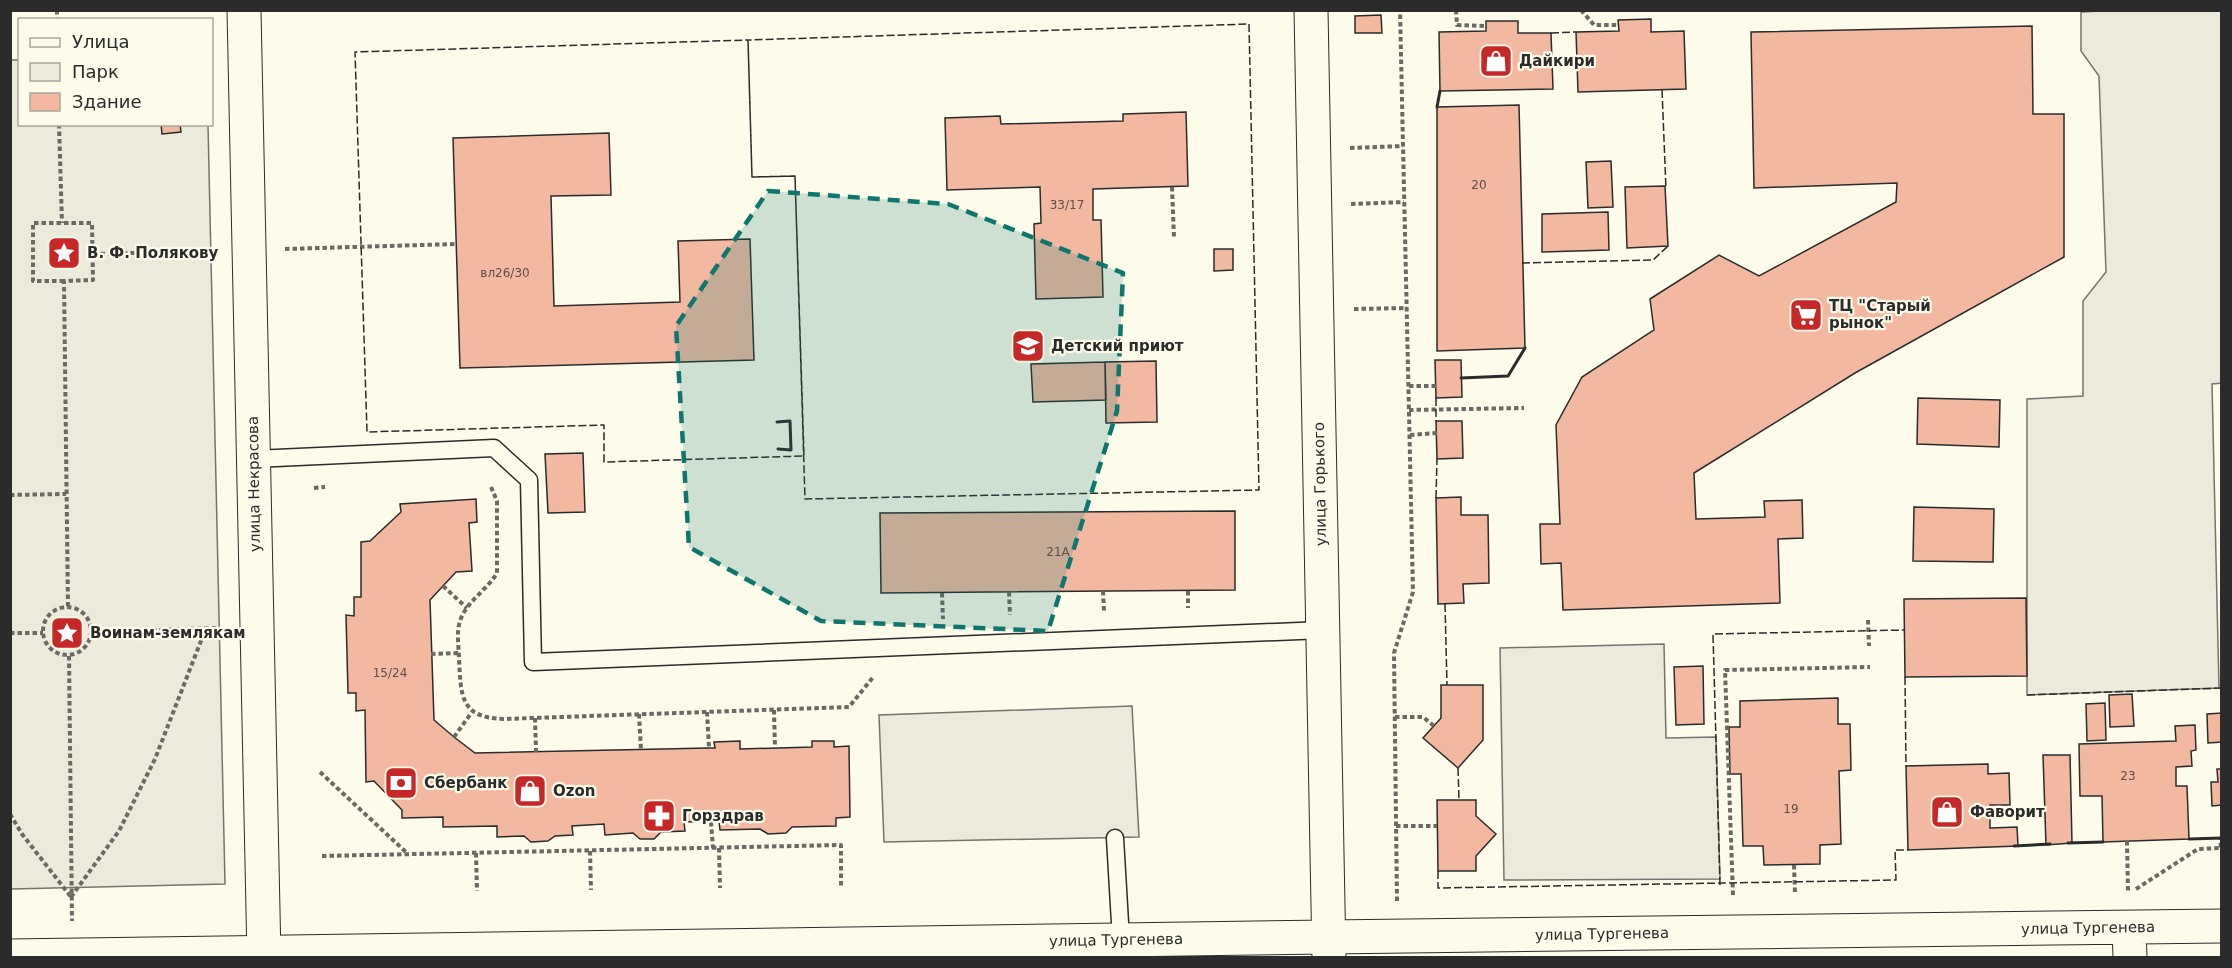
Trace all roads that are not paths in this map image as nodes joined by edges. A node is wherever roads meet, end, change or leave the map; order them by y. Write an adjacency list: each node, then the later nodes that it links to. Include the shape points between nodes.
1 (244, 10): 3 (street, улица Некрасова)
2 (1311, 10): 4 (street, улица Горького)
3 (254, 459): 4 (lane, via 494,447 529,480 533,662); 11 (street, улица Некрасова)
4 (1323, 630): 9 (street, улица Горького)
5 (1115, 838): 7 (lane)
6 (2222, 926): 8 (street, улица Тургенева)
7 (1121, 940): 9 (street, улица Тургенева); 10 (street, улица Тургенева)
8 (2130, 943): 9 (street, улица Тургенева, via 1389,937)
9 (1328, 947)
10 (772, 951): 11 (street, улица Тургенева)
11 (264, 955): 12 (street, улица Тургенева)
12 (10, 956)

